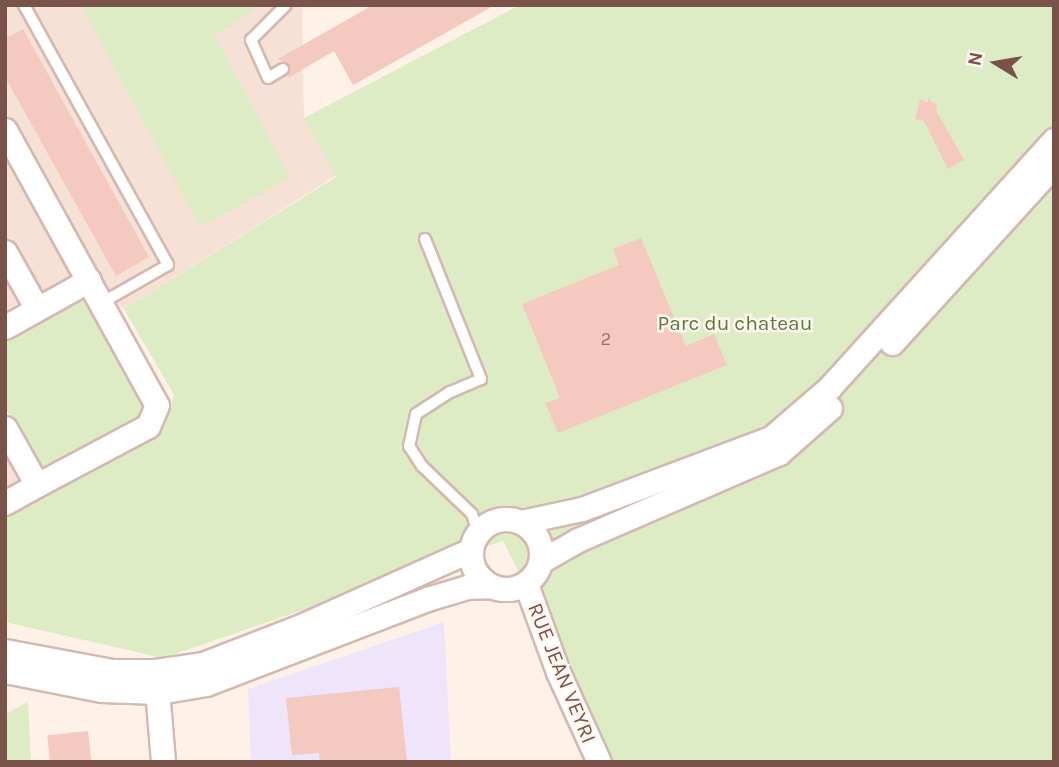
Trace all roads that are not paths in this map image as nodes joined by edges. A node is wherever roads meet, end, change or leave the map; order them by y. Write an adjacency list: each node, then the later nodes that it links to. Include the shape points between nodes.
1 (24, 5): 10 (lane, via 168,265)
2 (286, 5): 3 (lane, via 251,40 268,78)
3 (284, 69)
4 (5, 130): 9 (street)
5 (1054, 140): 16 (street, via 829,388 771,438 582,509)
6 (1054, 165): 18 (street, via 839,400 779,453)
7 (425, 239): 17 (lane, via 481,379 416,414 409,446 422,466 472,513)
8 (5, 252): 11 (street)
9 (89, 280): 10 (street); 11 (street)
10 (101, 303): 14 (street, via 157,405 148,426)
11 (37, 309): 12 (street)
12 (5, 327)
13 (5, 428): 14 (street)
14 (37, 485): 15 (street)
15 (5, 503)
16 (521, 522): 17 (street, via 493,521); 18 (street, via 540,542)
17 (475, 541): 20 (street, via 476,573); 23 (street, via 301,626)
18 (541, 561): 19 (street)
19 (526, 584): 20 (street, via 508,589); 25 (street, RUE JEAN VEYRI, via 558,672)
20 (489, 586): 23 (street, via 427,598 206,684)
21 (5, 651): 23 (street)
22 (5, 671): 23 (street, via 101,690)
23 (157, 681): 24 (street)
24 (163, 762)
25 (599, 762)

